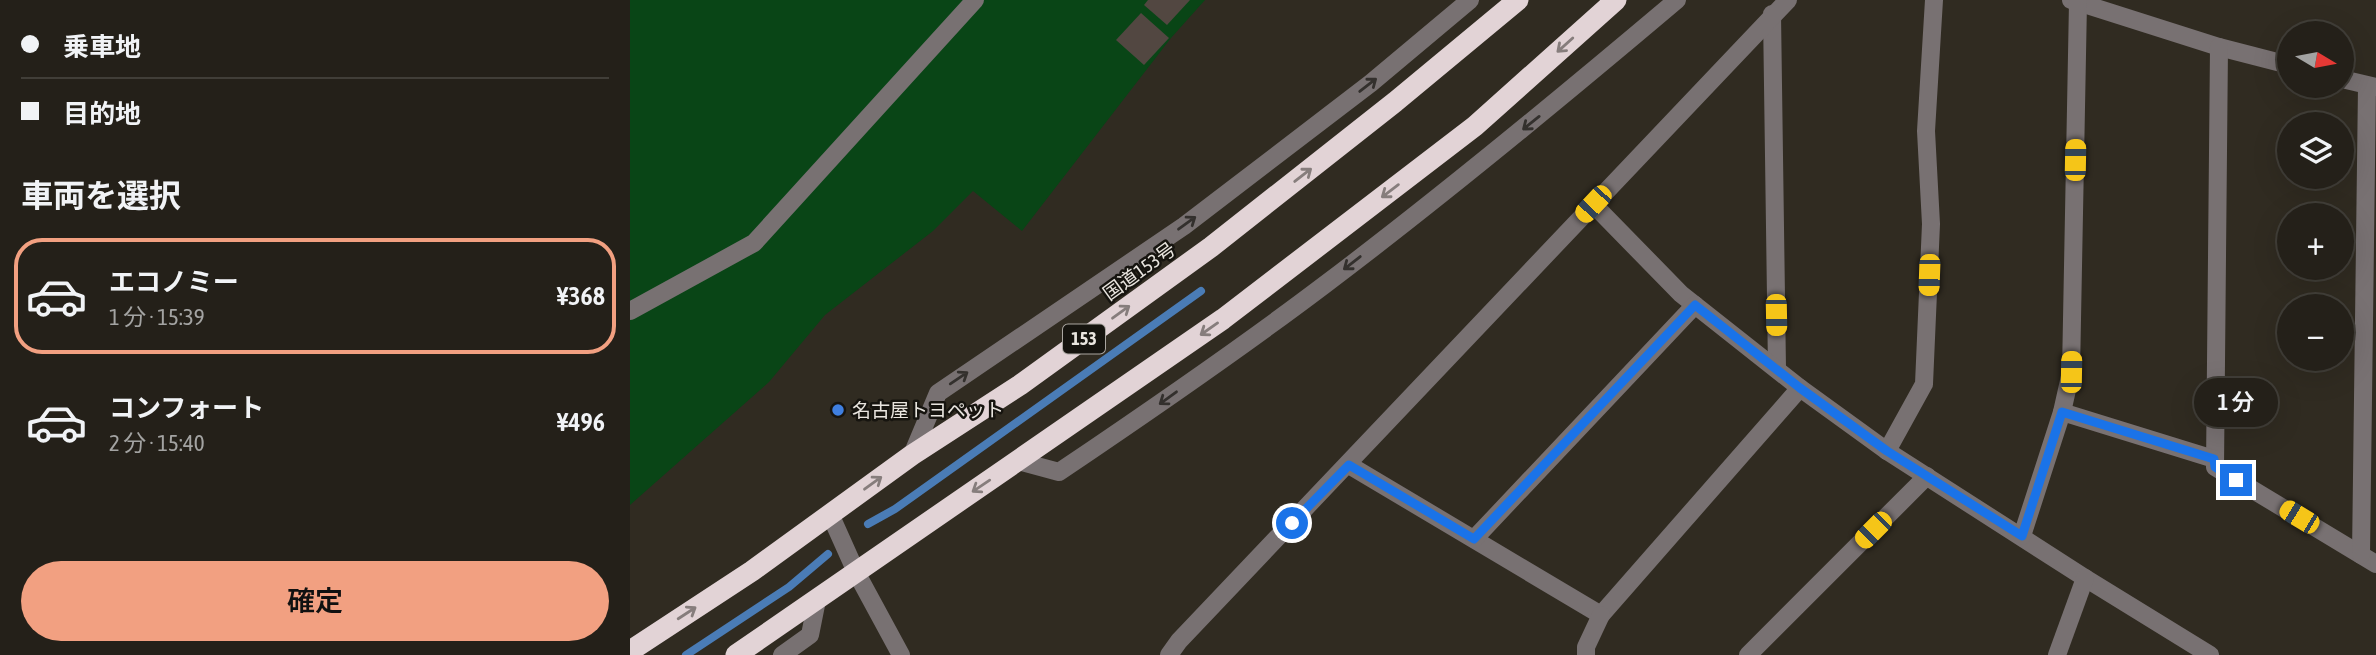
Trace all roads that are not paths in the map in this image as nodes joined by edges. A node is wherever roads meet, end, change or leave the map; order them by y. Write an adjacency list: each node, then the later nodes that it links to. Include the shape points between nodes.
1 (975, 0): 17 (street, via 754,243)
2 (1470, 0): 13 (street, one-way to 2)
3 (1518, 0): 15 (highway, 国道153号 / 153, one-way to 3)
4 (1616, 0): 24 (highway, one-way to 24, via 1475,126 1223,319)
5 (1677, 0): 24 (street, one-way to 24, via 1528,125 1333,278 1157,406 1059,472)
6 (1788, 0): 9 (street)
7 (1934, 0): 21 (street, via 1926,131 1931,224 1924,384)
8 (2075, 1): 10 (street); 20 (street, via 2071,372)
9 (1772, 14): 14 (street); 18 (street)
10 (2220, 47): 11 (street); 23 (street)
11 (2277, 62)
12 (2371, 86): 30 (street)
13 (1237, 185): 15 (street); 22 (street, one-way to 13, via 938,393)
14 (1593, 204): 16 (street); 25 (street)
15 (1253, 214): 22 (highway, 国道153号 / 153, one-way to 15, via 1020,386)
16 (1695, 305): 18 (street); 29 (street)
17 (630, 311)
18 (1777, 369): 19 (street)
19 (1800, 388): 21 (street); 34 (street)
20 (2062, 412): 23 (street); 28 (street)
21 (1887, 451): 26 (street)
22 (912, 455): 27 (highway, 国道153号 / 153, one-way to 22)
23 (2214, 459): 30 (street, via 2215,467)
24 (1017, 461): 31 (highway, one-way to 31)
25 (1349, 465): 29 (street); 39 (street)
26 (1927, 476): 28 (street); 41 (street)
27 (830, 514): 31 (street); 35 (highway, 国道153号 / 153, one-way to 27)
28 (2022, 536): 32 (street)
29 (1474, 539): 34 (street)
30 (2369, 559)
31 (856, 572): 33 (highway); 38 (street)
32 (2085, 578): 42 (street); 43 (street)
33 (817, 600): 36 (highway); 37 (street, via 810,635)
34 (1601, 615): 40 (street)
35 (631, 650)
36 (736, 655)
37 (782, 655)
38 (901, 655)
39 (1169, 655)
40 (1586, 655)
41 (1748, 655)
42 (2053, 655)
43 (2210, 655)

